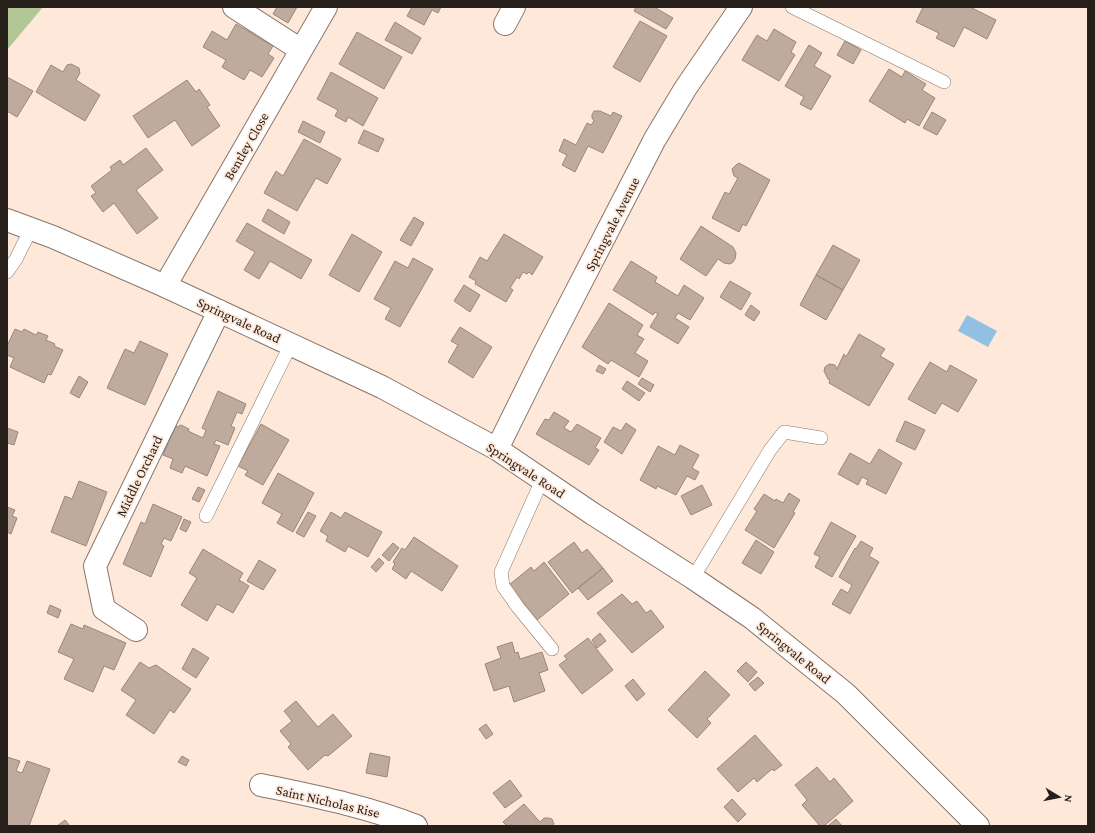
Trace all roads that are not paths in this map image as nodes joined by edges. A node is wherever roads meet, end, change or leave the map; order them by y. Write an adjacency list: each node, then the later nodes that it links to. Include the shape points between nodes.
1 (234, 7): 5 (street)
2 (326, 7): 5 (street, Bentley Close)
3 (741, 7): 14 (street, Springvale Avenue, via 685,89 655,139)
4 (792, 7): 6 (lane)
5 (301, 50): 10 (street, Bentley Close)
6 (944, 82)
7 (7, 220): 8 (street, Springvale Road)
8 (31, 229): 9 (lane); 10 (street, Springvale Road)
9 (7, 272)
10 (166, 286): 11 (street, Springvale Road)
11 (218, 311): 12 (street, Springvale Road); 18 (street, Middle Orchard, via 95,566 104,609)
12 (290, 344): 14 (street, Springvale Road, via 382,387); 16 (lane)
13 (821, 438): 17 (lane, via 784,432 770,450)
14 (497, 449): 15 (street, Springvale Road)
15 (542, 480): 17 (street, Springvale Road); 19 (lane, via 501,572 503,586)
16 (206, 516)
17 (692, 578): 22 (street, Springvale Road, via 752,618 846,694)
18 (136, 630)
19 (552, 649)
20 (261, 785): 21 (street, Saint Nicholas Rise, via 389,815)
21 (416, 826)
22 (978, 826)

